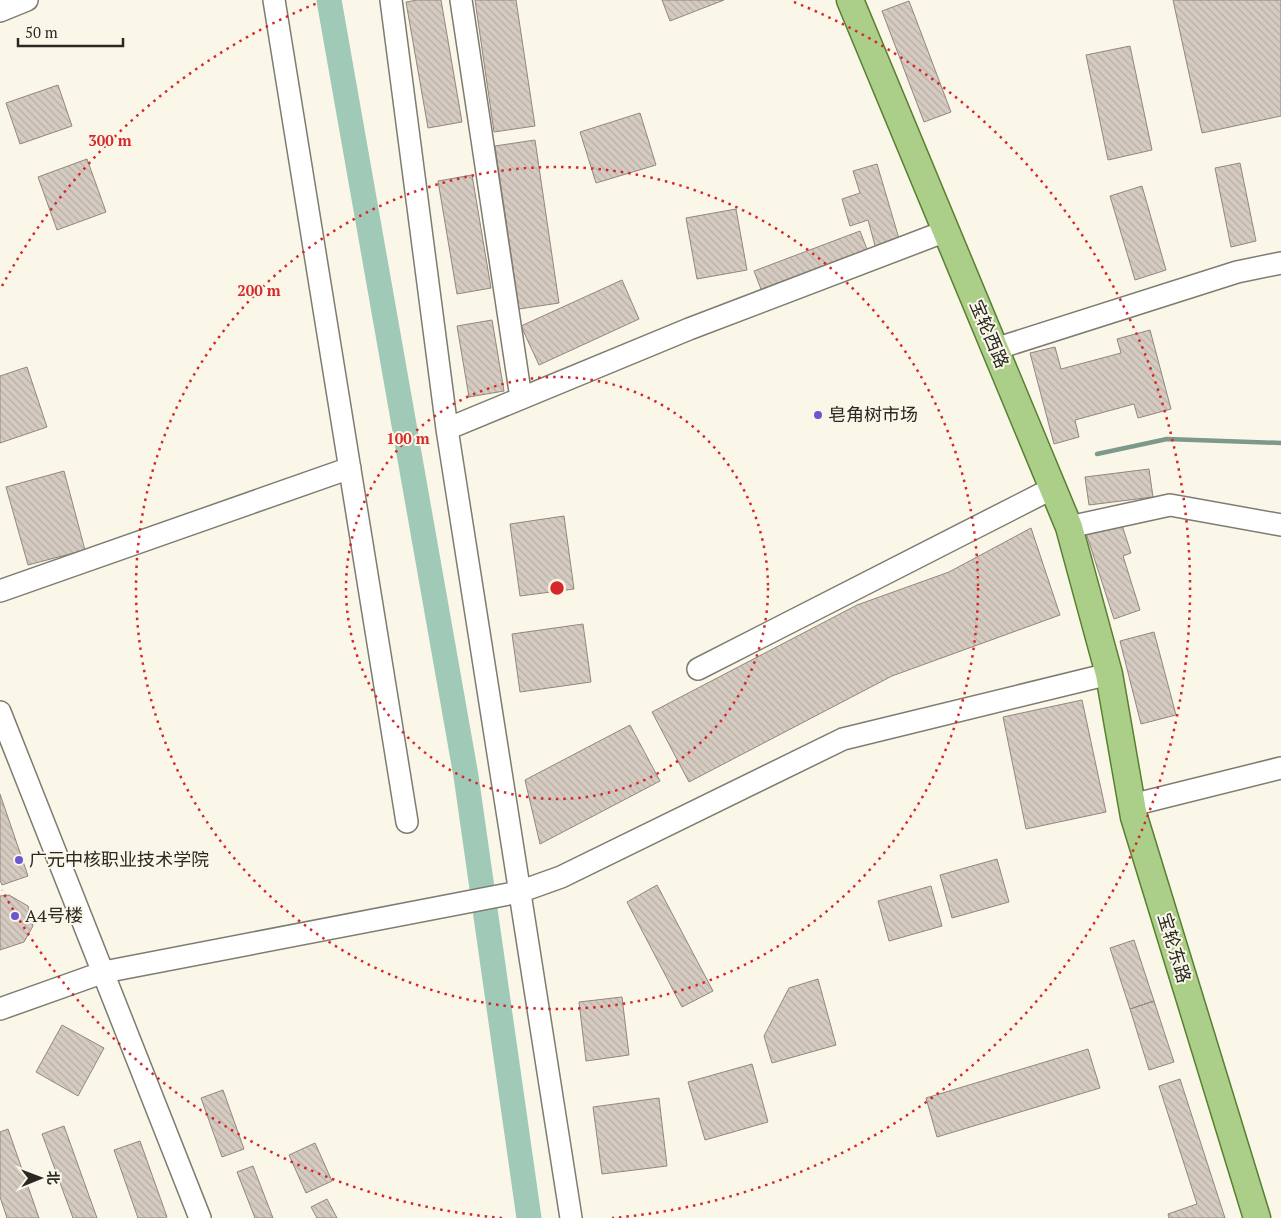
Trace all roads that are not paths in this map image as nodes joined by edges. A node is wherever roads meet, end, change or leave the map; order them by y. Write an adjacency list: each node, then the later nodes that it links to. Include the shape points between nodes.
1 (27, 0): 6 (street)
2 (274, 0): 12 (street)
3 (391, 0): 11 (street)
4 (461, 0): 10 (street)
5 (850, 0): 7 (main road, 宝轮西路)
6 (0, 11)
7 (946, 231): 9 (main road, 宝轮西路); 10 (street)
8 (1281, 264): 9 (street, via 1238,272)
9 (995, 349): 13 (main road, 宝轮西路)
10 (521, 398): 11 (street)
11 (447, 429): 23 (street)
12 (350, 468): 16 (street); 22 (street)
13 (1053, 488): 15 (main road, 宝轮西路); 17 (street)
14 (1281, 525): 15 (street, via 1170,505)
15 (1069, 527): 18 (main road, 宝轮西路)
16 (0, 591)
17 (698, 669)
18 (1109, 674): 21 (main road, 宝轮东路); 23 (street, via 843,738 561,877)
19 (0, 712): 24 (street)
20 (1281, 768): 21 (street)
21 (1132, 805): 28 (main road, 宝轮东路)
22 (407, 822)
23 (510, 894): 24 (street); 27 (street)
24 (104, 972): 25 (street); 26 (street)
25 (0, 1009)
26 (200, 1218)
27 (571, 1218)
28 (1258, 1218)

